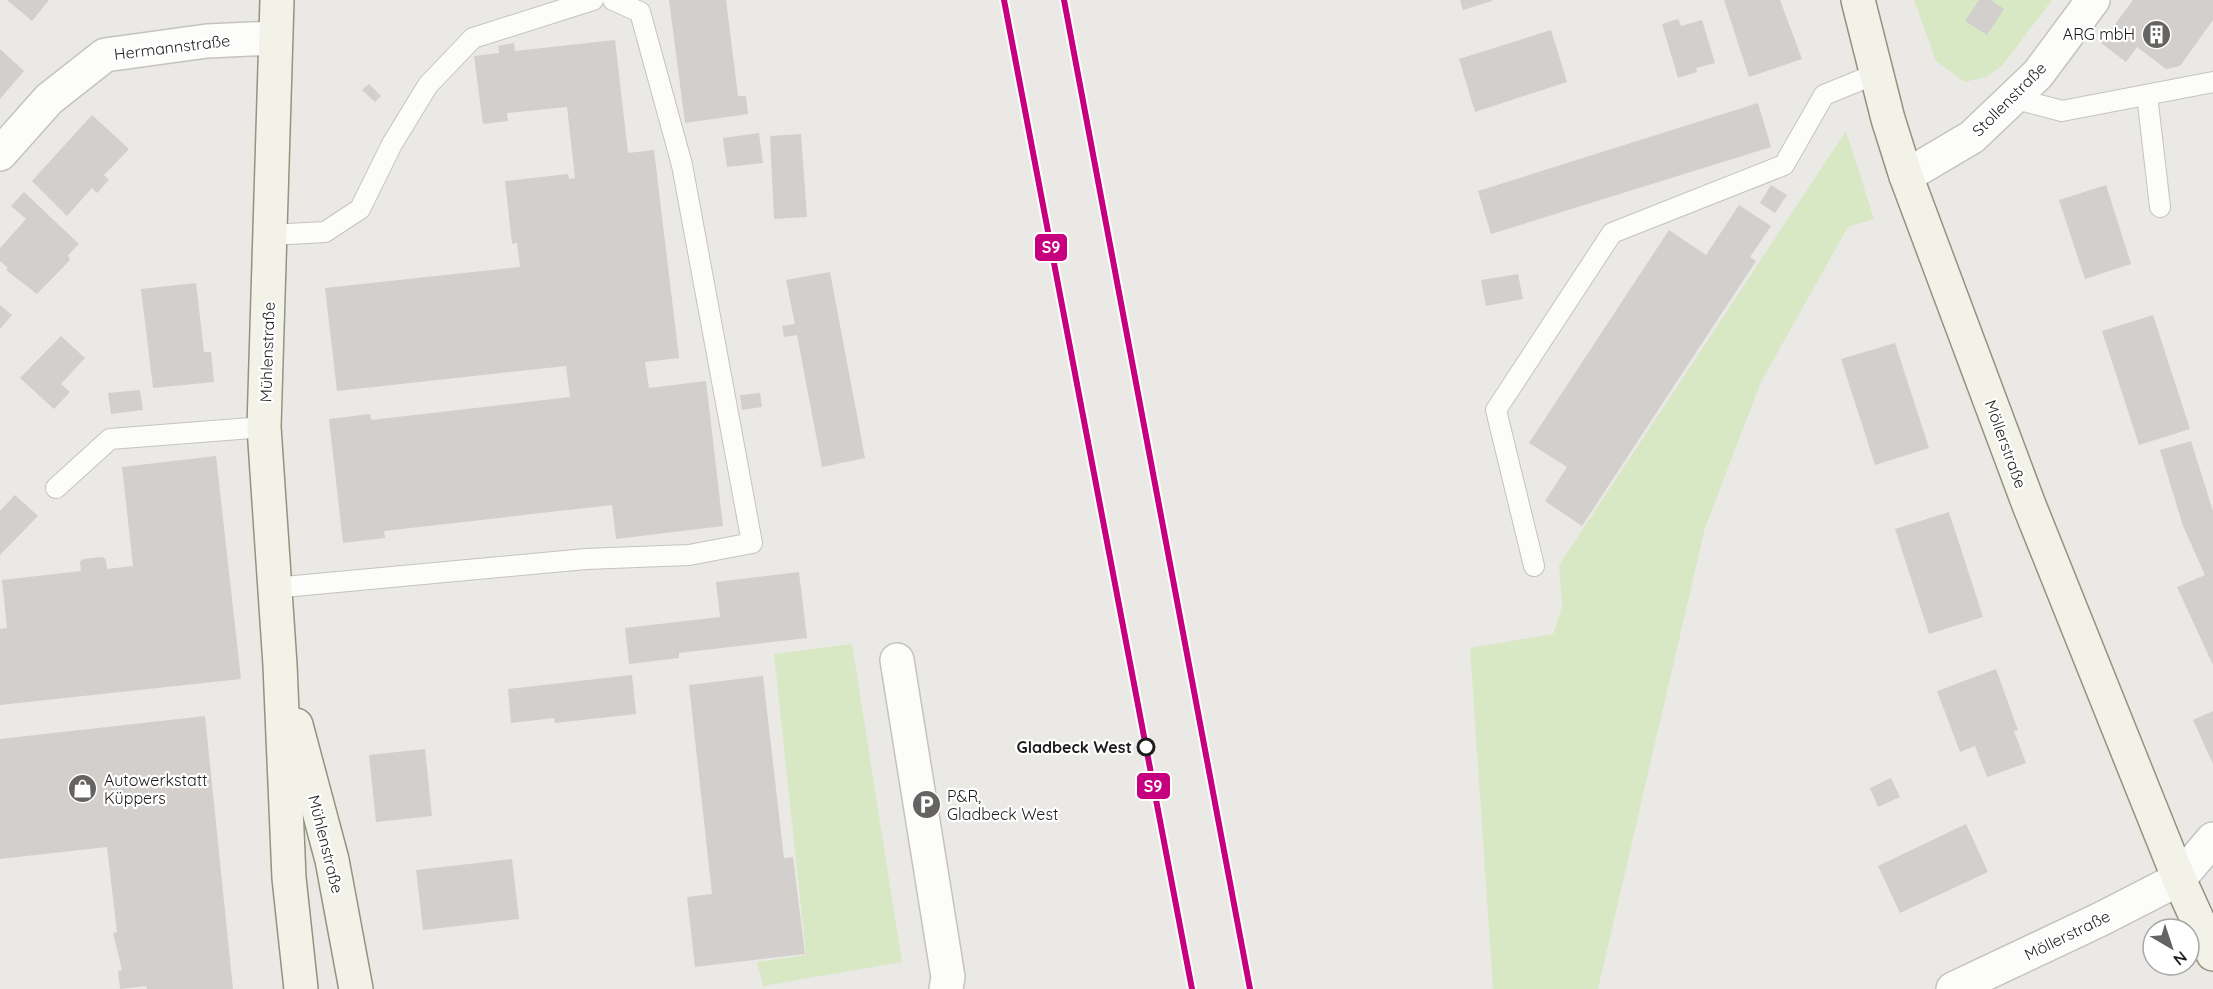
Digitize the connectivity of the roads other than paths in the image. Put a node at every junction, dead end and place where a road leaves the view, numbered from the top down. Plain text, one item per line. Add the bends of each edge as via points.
1 (277, 0) edge
2 (593, 0) edge
3 (613, 0) edge
4 (1858, 0) edge
5 (2092, 0) edge
6 (274, 38) junction
7 (1878, 73) junction
8 (2213, 82) edge
9 (2147, 95) junction
10 (2012, 99) junction
11 (0, 154) edge
12 (1906, 176) junction
13 (2160, 207) dead end
14 (270, 236) junction
15 (264, 427) junction
16 (56, 489) dead end
17 (1534, 566) dead end
18 (273, 588) junction
19 (897, 660) dead end
20 (280, 665) junction
21 (2213, 839) edge
22 (2179, 879) junction
23 (2213, 954) edge
24 (301, 989) edge
25 (356, 989) edge
26 (945, 989) edge
27 (1953, 989) edge

1 - 6 main road
2 - 14 lane via 473,38 428,85 360,208 325,232
3 - 18 lane via 640,12 682,165 752,543 689,555 586,559
4 - 7 main road, Möllerstraße
5 - 10 street, Stollenstraße via 2038,74
6 - 11 street, Hermannstraße via 207,41 105,55 49,99
6 - 14 main road, Mühlenstraße
7 - 12 main road, Möllerstraße
7 - 17 lane via 1824,95 1784,165 1612,233 1496,410
8 - 9 lane
9 - 10 lane via 2062,111
9 - 13 lane
10 - 12 street, Stollenstraße via 1972,137
12 - 22 main road, Möllerstraße via 2029,505
14 - 15 main road, Mühlenstraße
15 - 16 lane via 110,439
15 - 18 main road, Mühlenstraße
18 - 20 main road, Mühlenstraße
19 - 26 street via 948,977
20 - 24 main road, Mühlenstraße via 289,878
20 - 25 main road, Mühlenstraße via 332,860
21 - 22 street, Möllerstraße
22 - 23 main road, Möllerstraße
22 - 27 street, Möllerstraße

